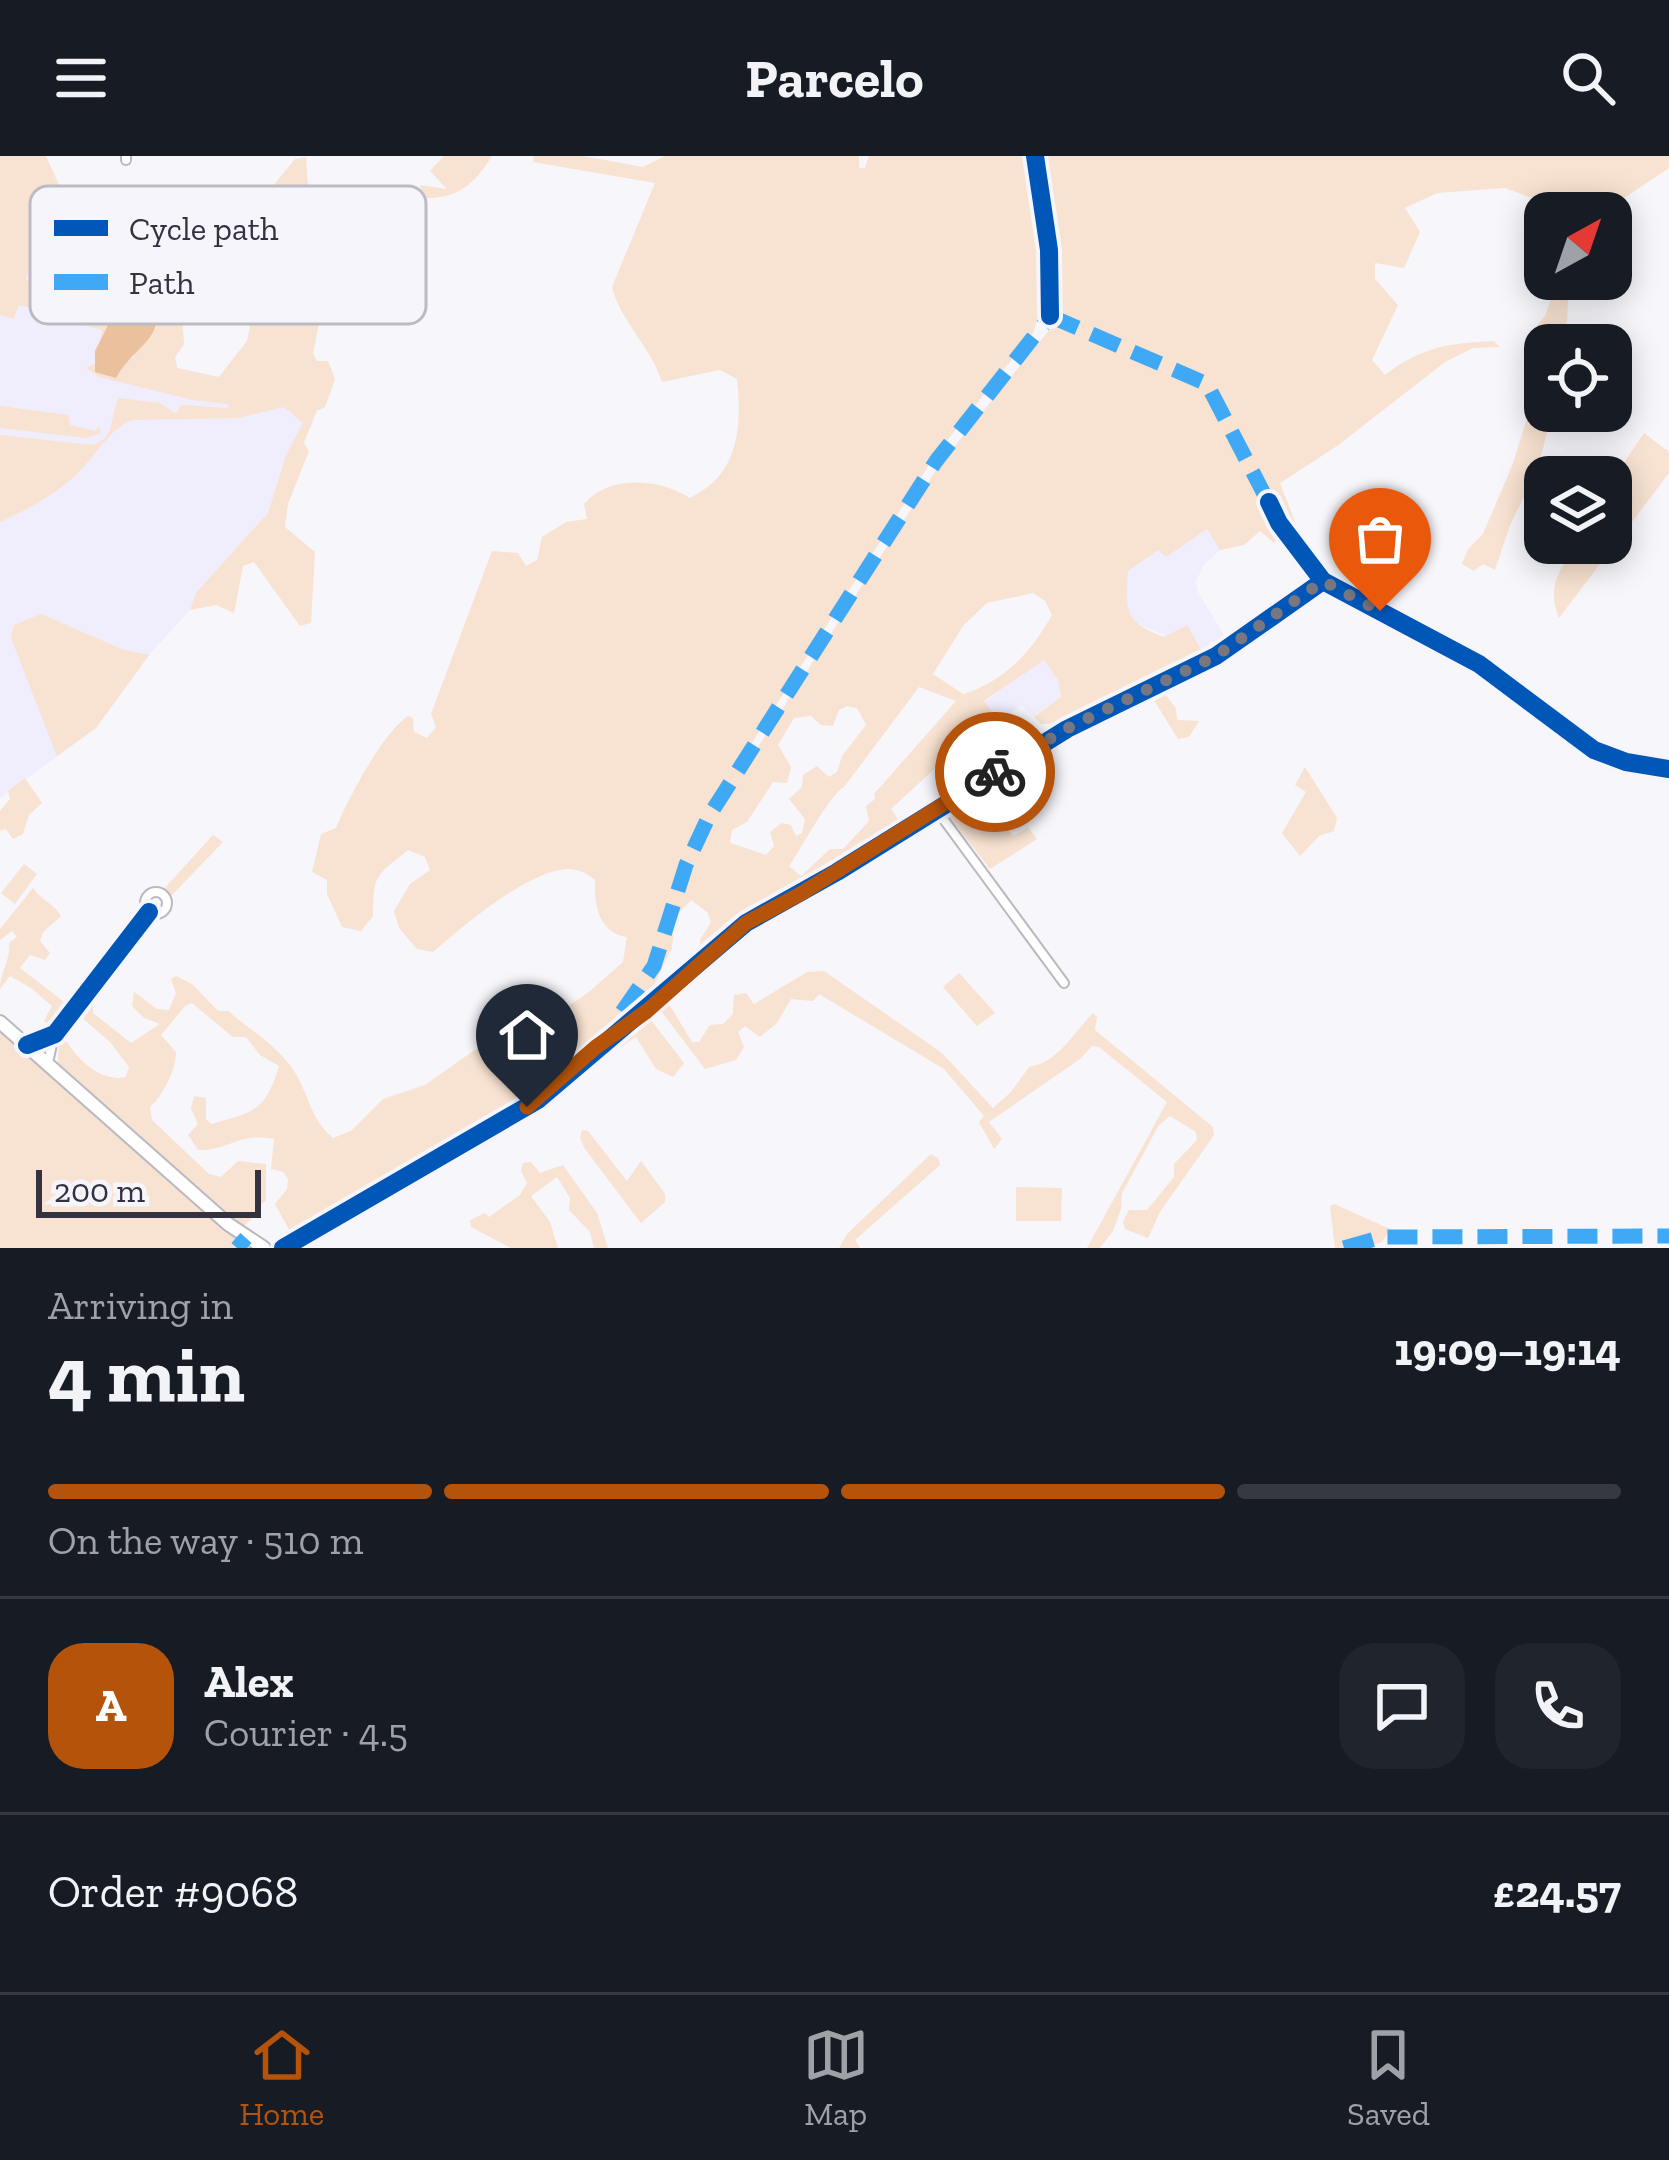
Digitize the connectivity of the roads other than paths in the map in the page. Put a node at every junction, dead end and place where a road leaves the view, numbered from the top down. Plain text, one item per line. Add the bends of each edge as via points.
1 (1669, 769) edge
2 (936, 808) junction
3 (149, 912) dead end
4 (1064, 983) dead end
5 (0, 1022) edge
6 (55, 1034) junction
7 (27, 1045) junction
8 (48, 1063) junction
9 (295, 1245) edge
10 (263, 1248) edge
11 (283, 1248) edge

1 - 2 street via 1594,750 1479,664 1323,581 1216,656 1066,729
2 - 4 street
2 - 9 street via 746,923 538,1100
3 - 6 street
5 - 7 main road
6 - 7 street
6 - 8 street
7 - 8 main road
8 - 10 main road
9 - 11 street

